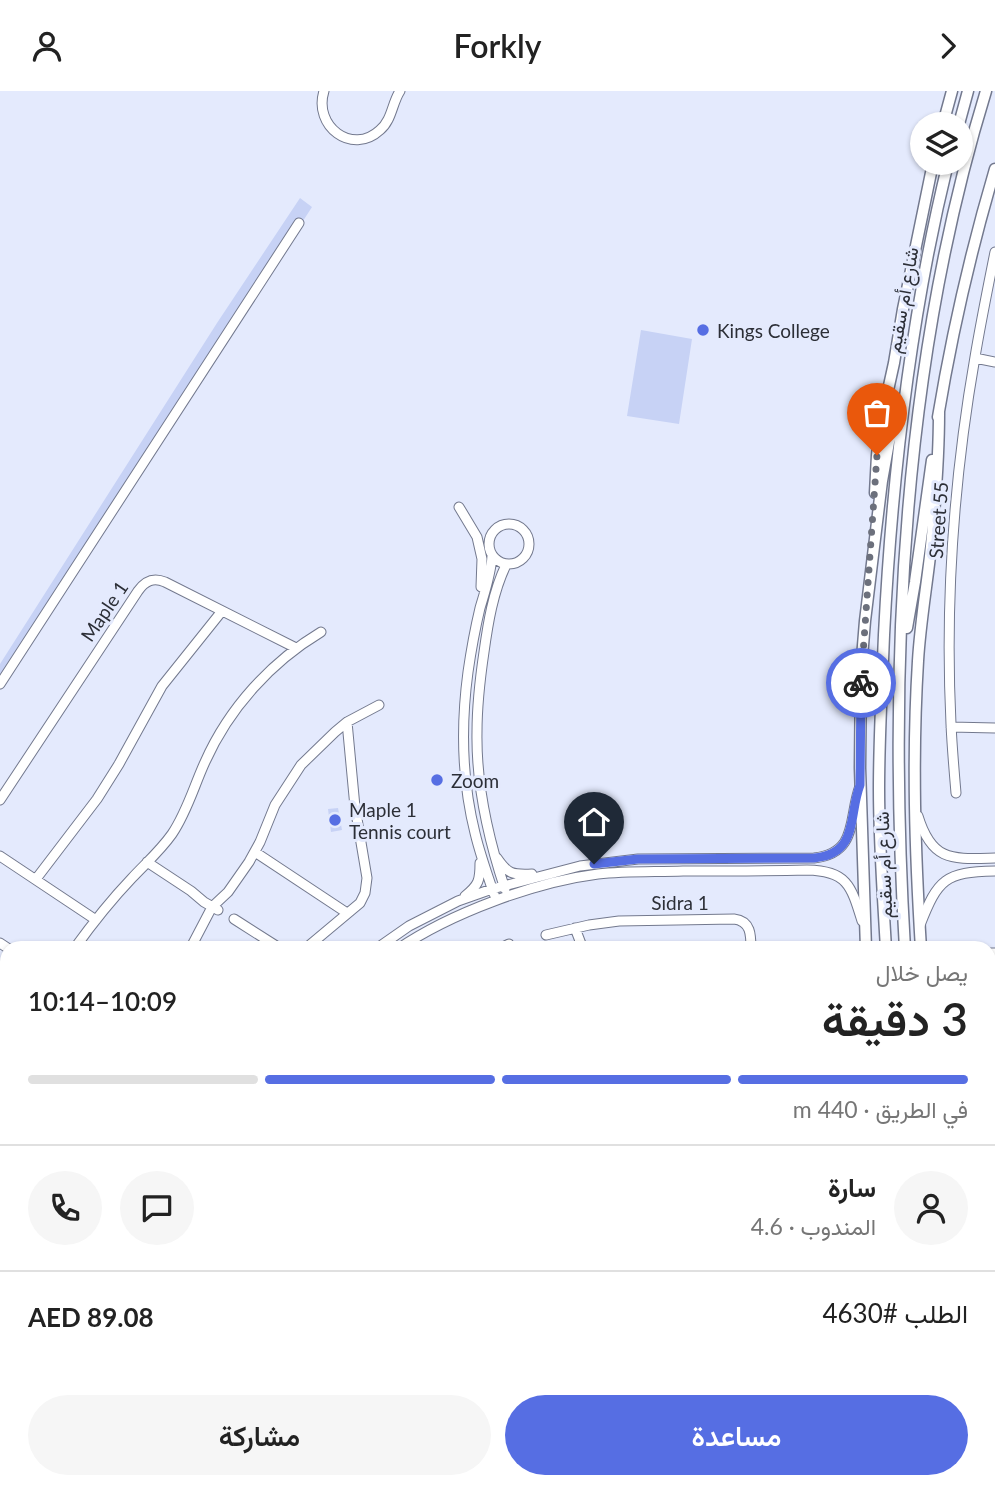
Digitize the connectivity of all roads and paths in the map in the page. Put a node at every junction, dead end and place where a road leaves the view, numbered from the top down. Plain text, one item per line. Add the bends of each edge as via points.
1 (324, 91) edge
2 (400, 91) edge
3 (950, 91) edge
4 (968, 91) edge
5 (986, 91) edge
6 (946, 112) edge
7 (962, 112) edge
8 (995, 169) edge
9 (930, 175) edge
10 (945, 175) edge
11 (299, 223) dead end
12 (995, 252) edge
13 (975, 358) junction
14 (995, 362) edge
15 (904, 393) junction
16 (939, 412) junction
17 (459, 507) dead end
18 (492, 556) junction
19 (506, 565) junction
20 (222, 611) junction
21 (480, 611) junction
22 (865, 621) junction
23 (321, 632) dead end
24 (296, 648) junction
25 (901, 654) junction
26 (0, 684) edge
27 (379, 705) dead end
28 (347, 722) junction
29 (951, 727) junction
30 (995, 728) edge
31 (860, 785) junction
32 (956, 793) dead end
33 (0, 800) edge
34 (914, 804) junction
35 (254, 852) junction
36 (493, 852) junction
37 (481, 855) junction
38 (0, 856) edge
39 (995, 858) edge
40 (148, 862) junction
41 (995, 871) edge
42 (882, 872) junction
43 (551, 873) junction
44 (36, 880) junction
45 (504, 886) junction
46 (494, 895) junction
47 (507, 897) junction
48 (458, 901) junction
49 (216, 906) junction
50 (347, 913) junction
51 (234, 919) dead end
52 (96, 920) junction
53 (575, 927) junction
54 (919, 927) junction
55 (866, 933) junction
56 (546, 935) dead end
57 (80, 941) edge
58 (194, 941) edge
59 (268, 941) edge
60 (314, 941) edge
61 (387, 941) edge
62 (410, 941) edge
63 (580, 941) edge
64 (751, 941) edge
65 (866, 941) edge
66 (879, 941) edge
67 (886, 941) edge
68 (905, 941) edge
69 (920, 941) edge

1 - 2 street via 321,106 327,123 339,135 356,139 382,129
3 - 6 main road
4 - 7 main road
5 - 25 main road, شارع أم سقيم via 954,211 925,367 909,508
8 - 16 main road, شارع أم سقيم via 965,281
9 - 22 main road, شارع أم سقيم via 878,438
10 - 15 main road, شارع أم سقيم
11 - 26 street
12 - 13 street, Street 55
13 - 14 street
13 - 29 street, Street 55 via 954,537
15 - 22 main road via 884,468
15 - 42 main road, شارع أم سقيم via 890,528 882,677
16 - 25 main road, شارع أم سقيم
16 - 34 main road via 936,490 918,663
17 - 21 street via 480,548
18 - 19 street
18 - 19 street via 488,543 492,532 505,524 519,527 528,537 527,555
18 - 21 street
19 - 36 street via 486,637 478,707 479,780
20 - 24 street, Maple 1
20 - 33 street, Maple 1 via 160,580 145,582
20 - 44 street via 162,686 101,792
21 - 37 street via 468,672 464,752
22 - 31 main road
23 - 24 street
24 - 40 street via 233,713 206,760 184,815
25 - 68 main road, شارع أم سقيم via 898,778
27 - 28 street
28 - 35 street via 291,778
28 - 50 street via 368,878 363,898
29 - 30 street
29 - 32 street, Street 55
31 - 43 street via 846,841 821,857 638,859
31 - 55 main road
34 - 39 street via 933,847 953,857
34 - 54 main road
35 - 49 street
35 - 50 street
36 - 43 street via 505,870 514,874
36 - 45 street
37 - 46 street
37 - 48 street via 480,879
38 - 44 street
40 - 49 street
40 - 52 street
41 - 54 street via 950,879 930,900
42 - 66 main road
42 - 67 main road, شارع أم سقيم
43 - 45 street
44 - 52 street
45 - 46 street
45 - 47 street
46 - 47 street
46 - 48 street
46 - 62 street
47 - 55 street via 598,874 823,871 840,877 851,889
48 - 61 street
49 - 58 street
50 - 60 street
51 - 59 street
52 - 57 street
53 - 56 street, Sidra 1
53 - 63 street
53 - 64 street, Sidra 1 via 626,920 739,920 750,930
54 - 69 main road
55 - 65 main road

